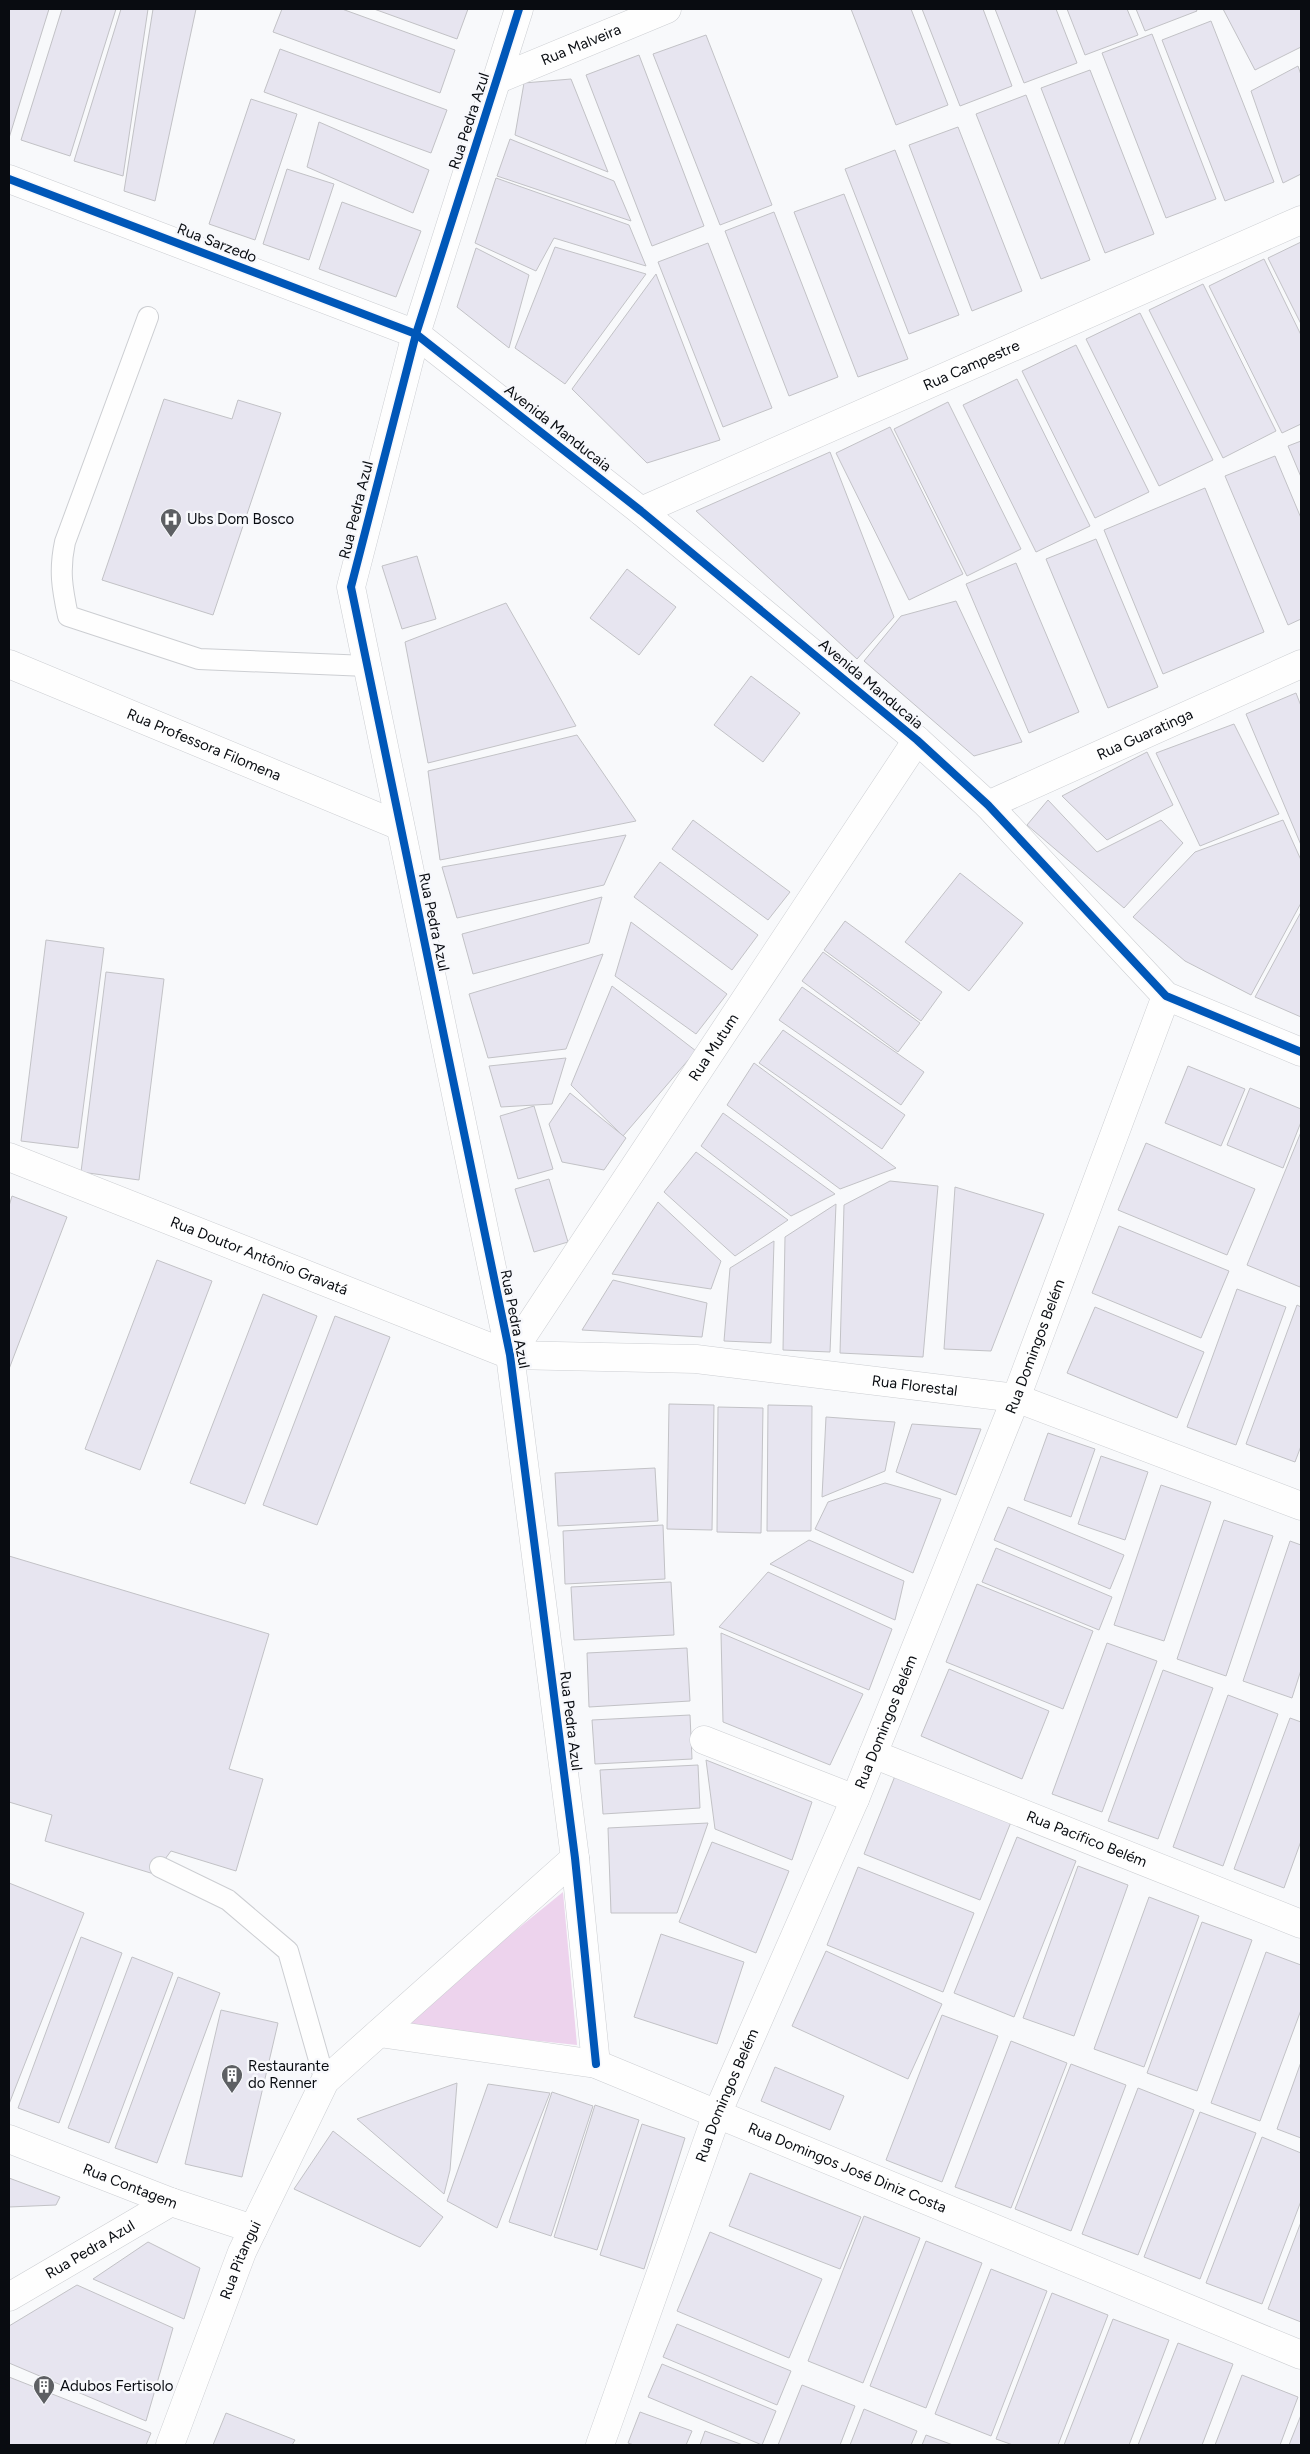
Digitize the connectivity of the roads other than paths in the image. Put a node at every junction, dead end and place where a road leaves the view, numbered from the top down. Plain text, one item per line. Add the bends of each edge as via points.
1 (519, 9) edge
2 (667, 9) edge
3 (496, 80) junction
4 (9, 179) edge
5 (1301, 220) edge
6 (148, 317) dead end
7 (416, 334) junction
8 (641, 511) junction
9 (9, 664) edge
10 (1301, 664) edge
11 (367, 666) junction
12 (917, 740) junction
13 (988, 805) junction
14 (400, 826) junction
15 (1166, 996) junction
16 (1301, 1052) edge
17 (9, 1157) edge
18 (510, 1355) junction
19 (1016, 1398) junction
20 (1301, 1506) edge
21 (704, 1740) dead end
22 (873, 1754) junction
23 (855, 1799) junction
24 (575, 1858) junction
25 (160, 1866) dead end
26 (1301, 1924) edge
27 (379, 2033) junction
28 (596, 2064) junction
29 (325, 2081) junction
30 (717, 2114) junction
31 (9, 2139) edge
32 (171, 2202) junction
33 (253, 2229) junction
34 (9, 2297) edge
35 (1301, 2355) edge
36 (170, 2445) edge
37 (600, 2445) edge

1 - 3 street, Rua Pedra Azul
2 - 3 street, Rua Malveira
3 - 7 street, Rua Pedra Azul
4 - 7 street, Rua Sarzedo
5 - 8 street, Rua Campestre
6 - 11 lane via 65,542 60,563 68,616 199,659
7 - 8 street, Avenida Manducaia
7 - 11 street, Rua Pedra Azul via 351,587
8 - 12 street, Avenida Manducaia
9 - 14 street, Rua Professora Filomena
10 - 13 street, Rua Guaratinga
11 - 14 street, Rua Pedra Azul
12 - 13 street, Avenida Manducaia
12 - 18 street, Rua Mutum
13 - 15 street, Avenida Manducaia
14 - 18 street, Rua Pedra Azul
15 - 16 street, Avenida Manducaia
15 - 19 street, Rua Domingos Belém
17 - 18 street, Rua Doutor Antônio Gravatá
18 - 19 street, Rua Florestal via 696,1359
18 - 24 street, Rua Pedra Azul
19 - 20 street, Rua Florestal
19 - 22 street, Rua Domingos Belém
21 - 23 street
22 - 23 street, Rua Domingos Belém
22 - 26 street, Rua Pacífico Belém
23 - 30 street, Rua Domingos Belém
24 - 27 street
24 - 28 street, Rua Pedra Azul
25 - 29 lane via 228,1900 288,1951
27 - 28 street, Rua Domingos José Diniz Costa
27 - 29 street
28 - 30 street, Rua Domingos José Diniz Costa
29 - 33 street, Rua Pitangui
30 - 35 street, Rua Domingos José Diniz Costa
30 - 37 street, Rua Domingos Belém
31 - 32 street, Rua Contagem
32 - 33 street, Rua Contagem
32 - 34 street, Rua Pedra Azul
33 - 36 street, Rua Pitangui

